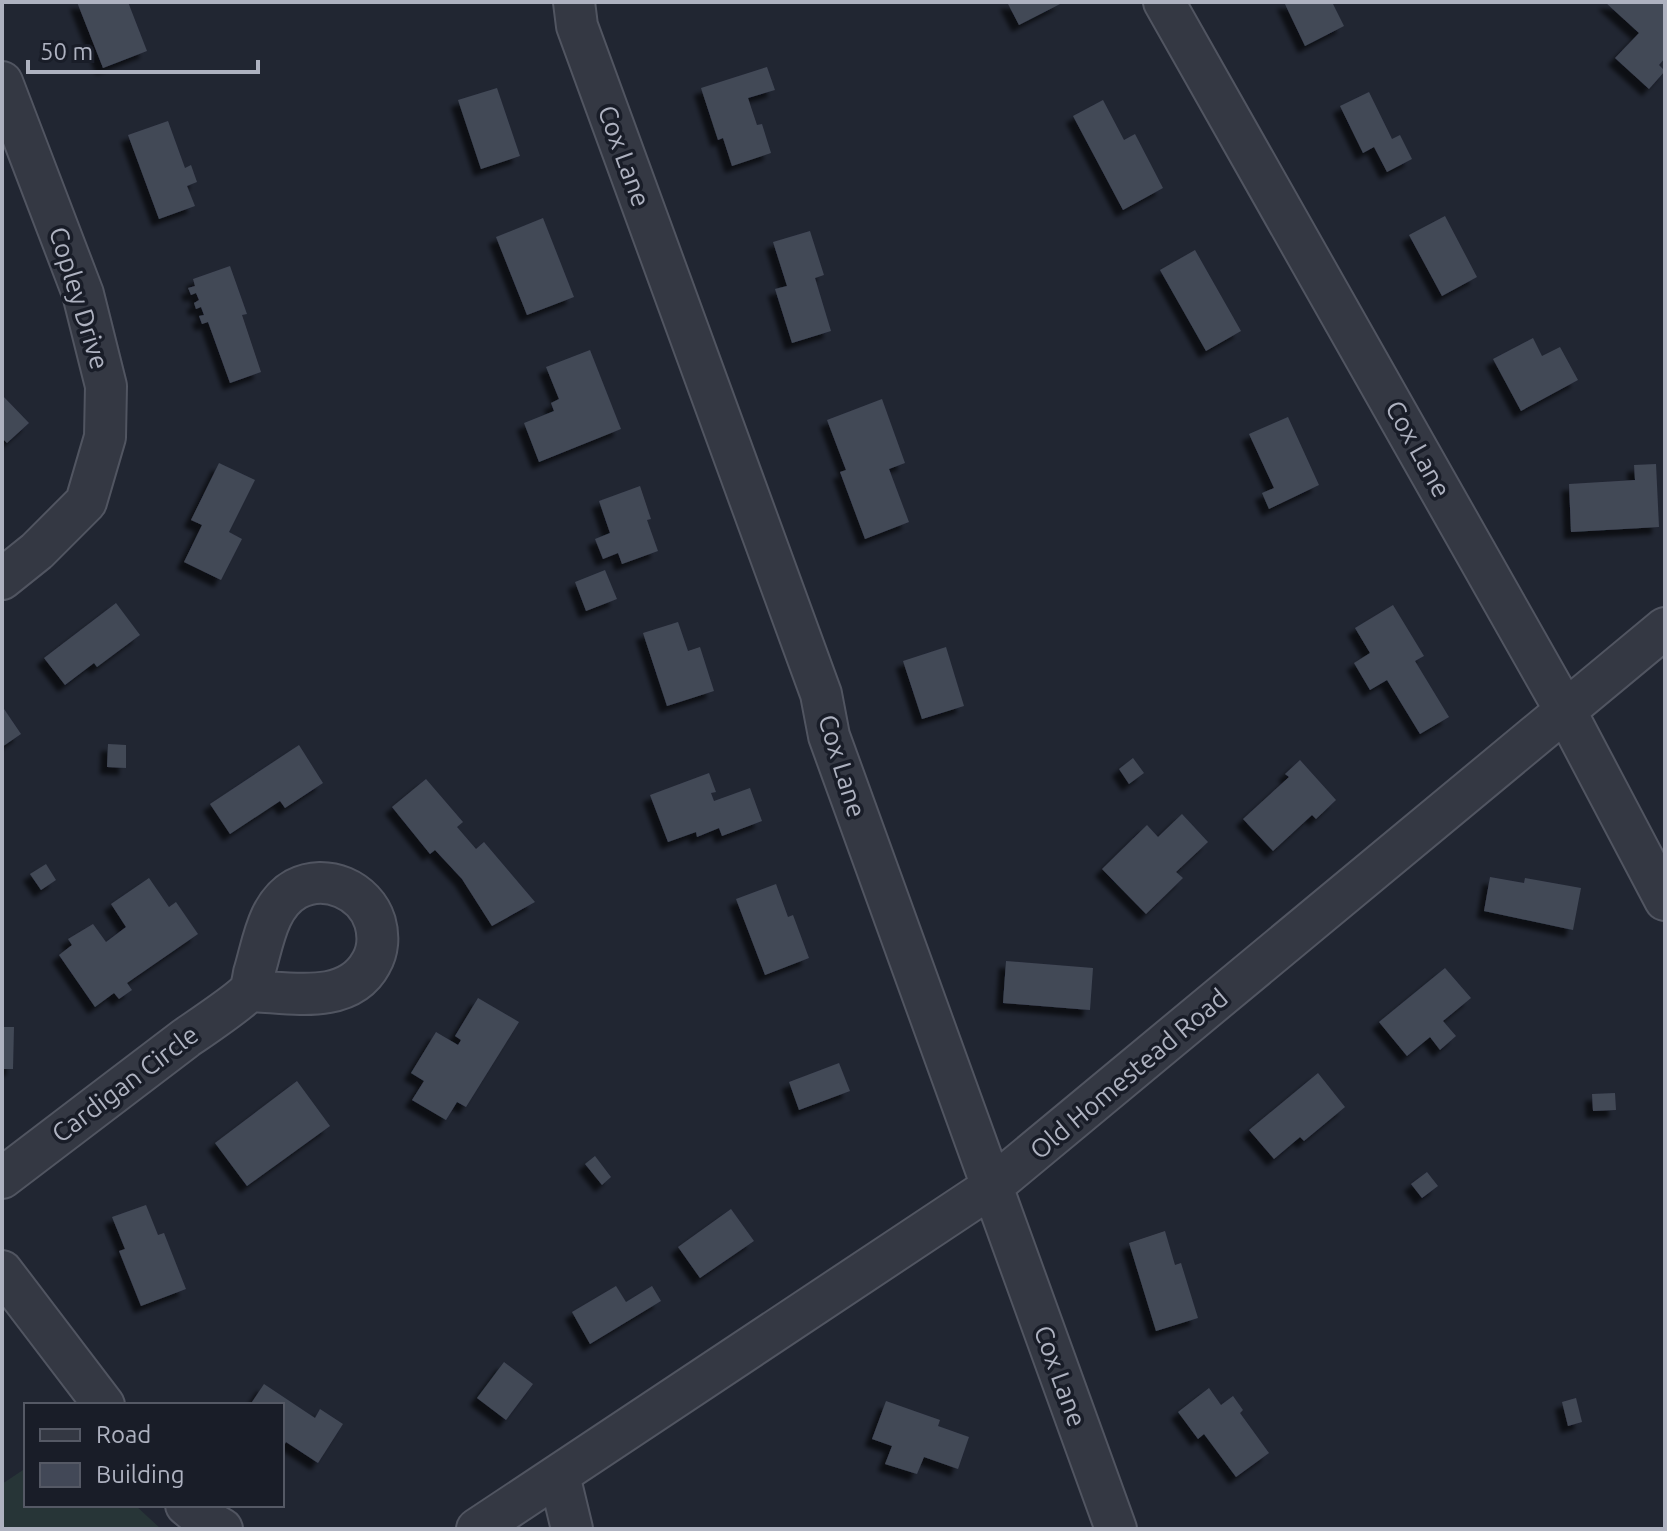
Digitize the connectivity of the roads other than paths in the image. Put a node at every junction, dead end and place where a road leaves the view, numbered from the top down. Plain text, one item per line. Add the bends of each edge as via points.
1 (574, 2) edge
2 (1164, 2) edge
3 (2, 82) edge
4 (2, 579) edge
5 (1665, 628) edge
6 (1566, 712) junction
7 (1665, 900) edge
8 (249, 991) dead end
9 (2, 1178) edge
10 (990, 1188) junction
11 (2, 1271) edge
12 (102, 1403) edge
13 (559, 1475) junction
14 (189, 1507) edge
15 (222, 1529) edge
16 (477, 1529) edge
17 (572, 1529) edge
18 (1116, 1529) edge

1 - 10 street, Cox Lane via 577,26 821,694 829,736
2 - 6 street, Cox Lane
3 - 4 street, Copley Drive via 83,294 106,386 105,437 86,502
5 - 6 street, Old Homestead Road
6 - 7 street, Cox Lane
6 - 10 street, Old Homestead Road
8 - 9 street, Cardigan Circle
10 - 13 street, Old Homestead Road
10 - 18 street, Cox Lane
11 - 12 street
13 - 16 street
13 - 17 street
14 - 15 street

